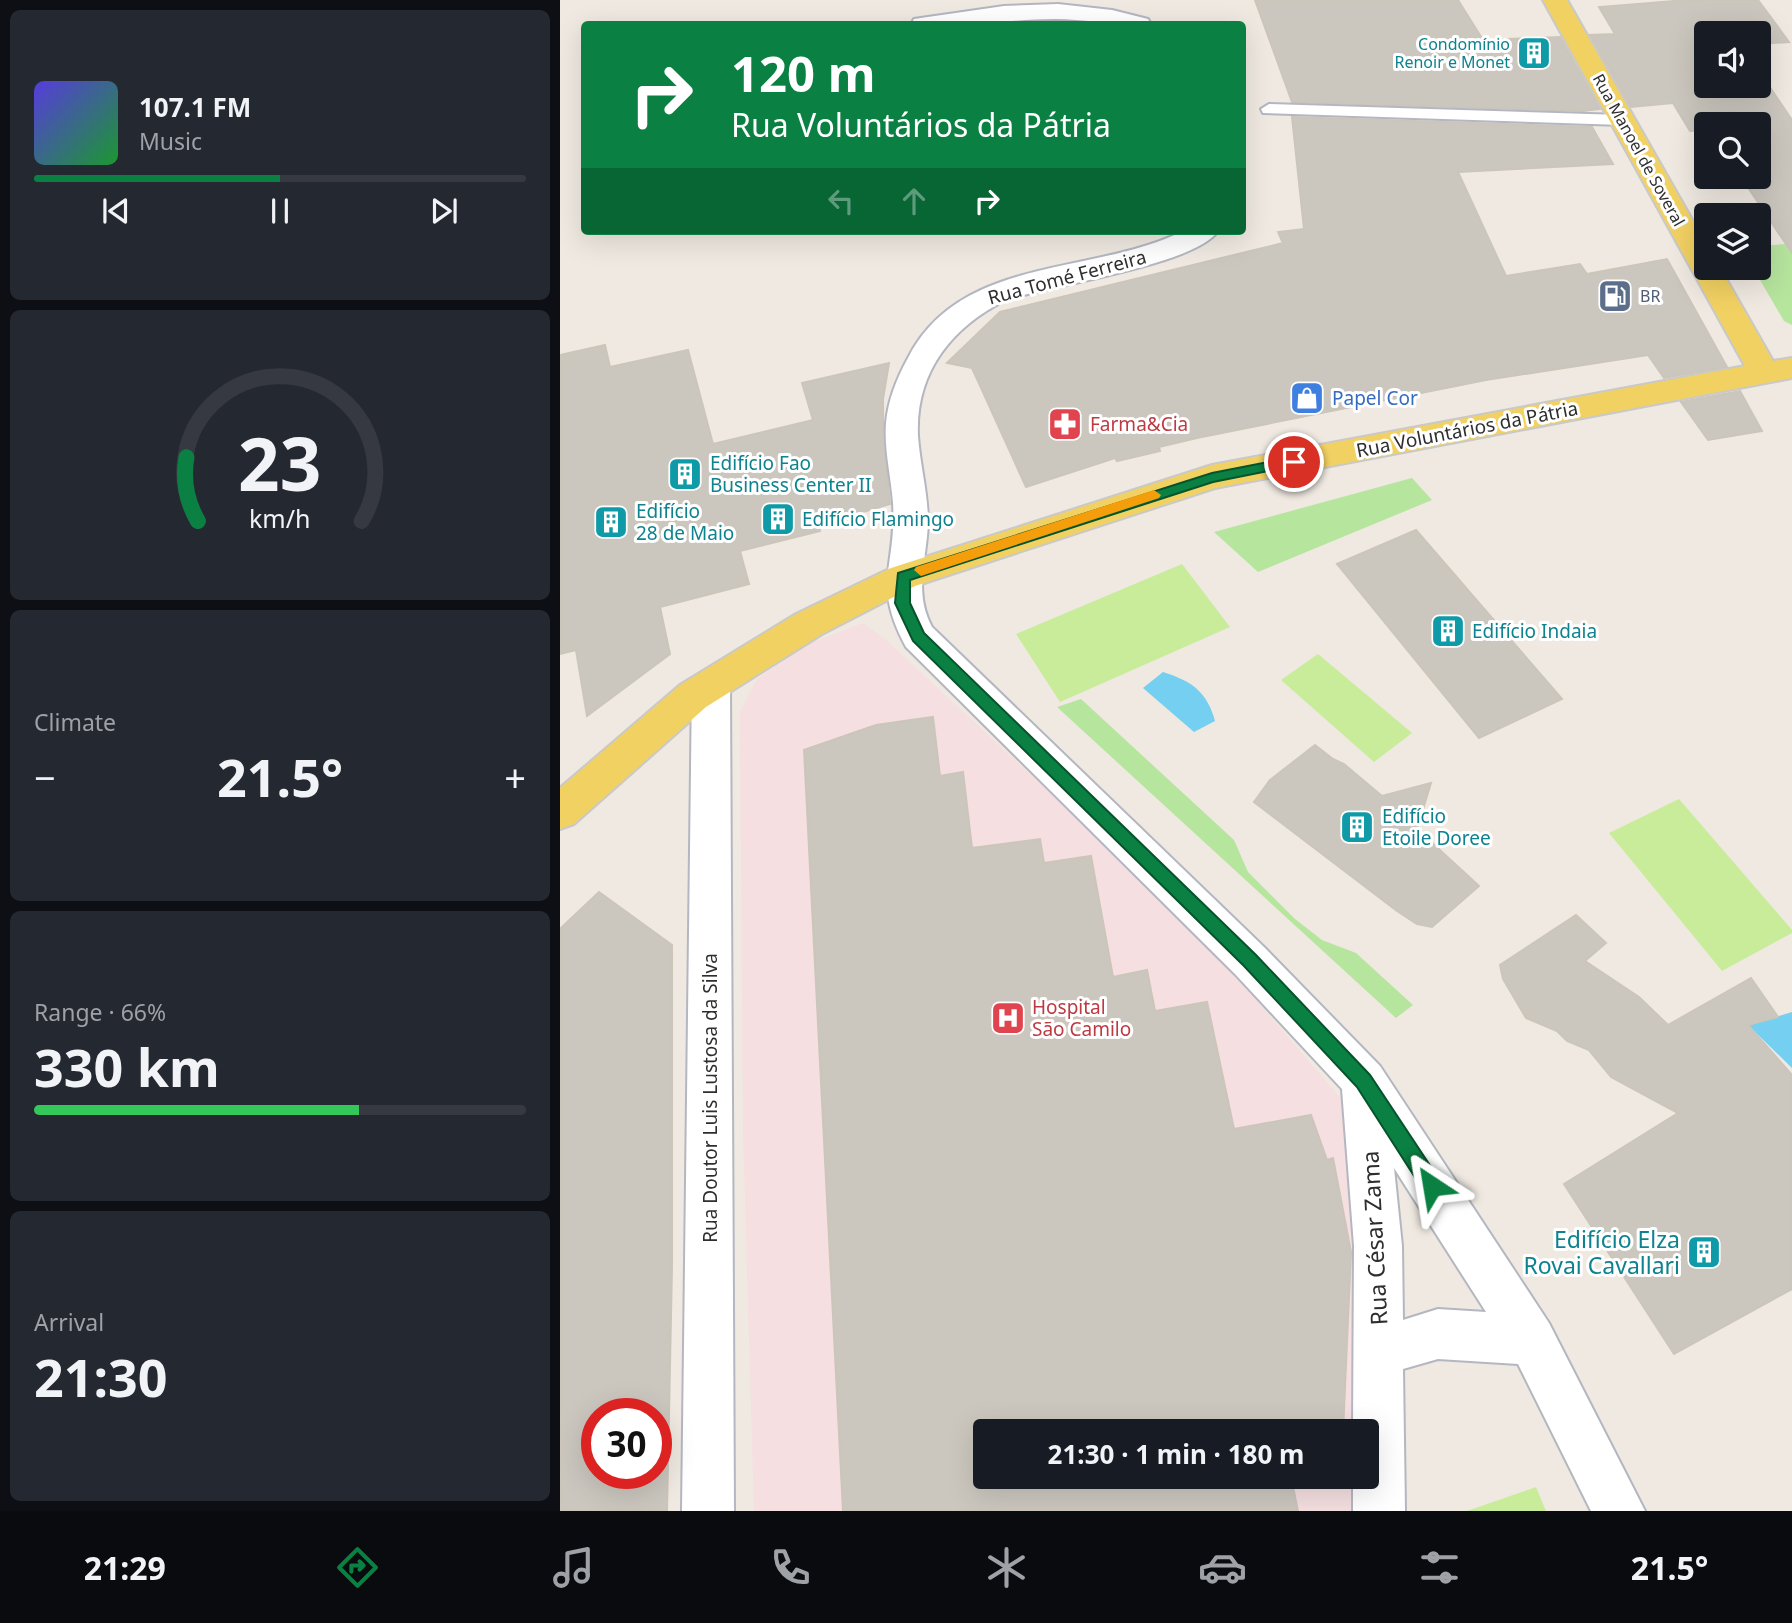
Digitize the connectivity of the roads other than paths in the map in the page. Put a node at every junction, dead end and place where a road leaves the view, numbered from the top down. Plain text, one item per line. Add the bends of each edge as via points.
1 (1555, 0) edge
2 (950, 21) edge
3 (1127, 21) edge
4 (1269, 109) dead end
5 (1622, 120) junction
6 (1198, 235) edge
7 (1778, 371) edge
8 (903, 577) junction
9 (711, 685) junction
10 (560, 812) edge
11 (1364, 1081) junction
12 (1532, 1340) junction
13 (1380, 1352) junction
14 (709, 1511) edge
15 (1379, 1511) edge
16 (1619, 1511) edge

1 - 5 main road, Rua Manoel de Soveral
2 - 3 street via 1039,11 1090,12
4 - 5 lane
5 - 7 main road, Rua Manoel de Soveral
6 - 8 street, Rua Tomé Ferreira via 1152,254 992,293 937,332 910,386 902,427 911,515
7 - 8 main road, Rua Voluntários da Pátria via 1212,477
8 - 9 main road, Rua Voluntários da Pátria via 809,624
8 - 11 street, Rua Tomé Ferreira via 902,603 919,637 1250,961
9 - 10 main road, Rua Voluntários da Pátria
9 - 14 street, Rua Doutor Luis Lustosa da Silva
11 - 12 street, Rua Tomé Ferreira
11 - 13 street, Rua César Zama via 1378,1246
12 - 13 street, Rua César Zama via 1438,1334
12 - 16 street, Rua Tomé Ferreira
13 - 15 street, Rua César Zama

